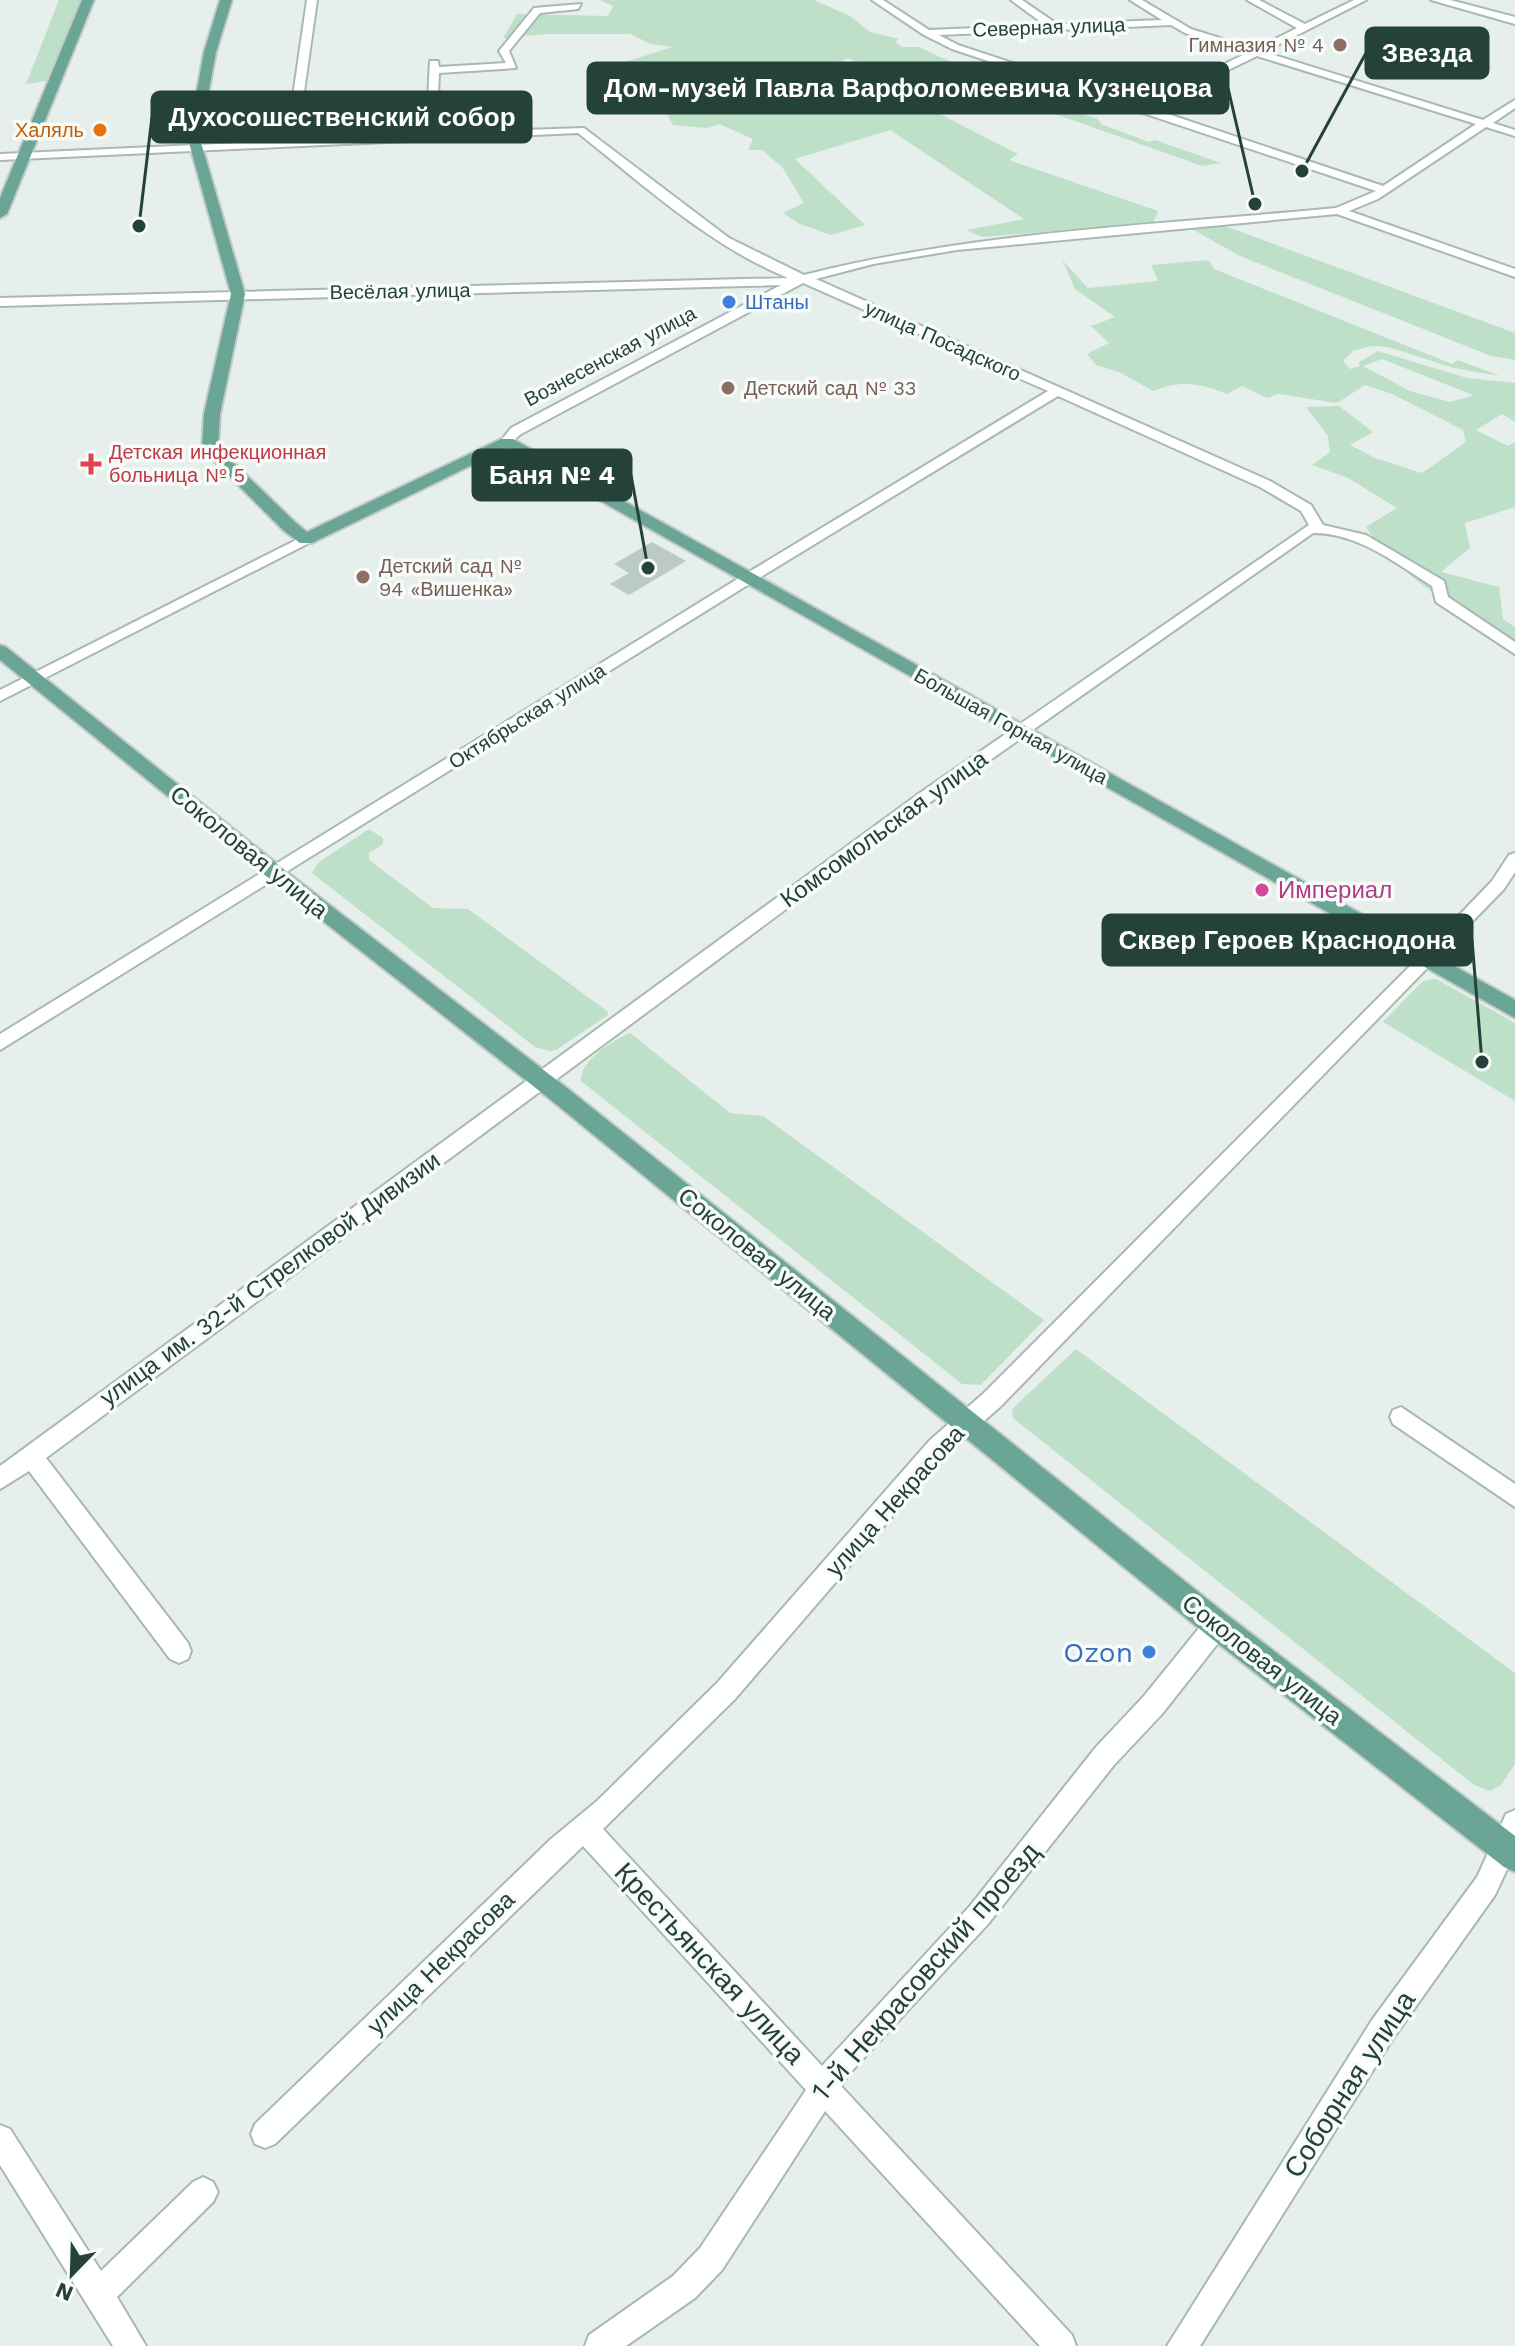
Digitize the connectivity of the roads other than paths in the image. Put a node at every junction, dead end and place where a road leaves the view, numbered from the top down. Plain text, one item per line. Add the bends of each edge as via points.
1 (88, 0) edge
2 (226, 0) edge
3 (312, 0) edge
4 (877, 0) edge
5 (1016, 0) edge
6 (1135, 0) edge
7 (1252, 0) edge
8 (1361, 0) edge
9 (1437, 0) edge
10 (578, 6) dead end
11 (1515, 21) edge
12 (1171, 22) junction
13 (1053, 26) junction
14 (1305, 28) junction
15 (927, 33) junction
16 (1256, 53) junction
17 (442, 100) junction
18 (297, 103) junction
19 (1515, 103) edge
20 (1141, 109) junction
21 (1483, 123) junction
22 (1515, 133) edge
23 (463, 136) junction
24 (289, 144) junction
25 (194, 148) junction
26 (22, 156) junction
27 (0, 157) edge
28 (1385, 190) junction
29 (1338, 211) junction
30 (0, 214) edge
31 (1515, 273) edge
32 (799, 280) junction
33 (238, 294) junction
34 (0, 302) edge
35 (1056, 392) junction
36 (507, 442) junction
37 (1314, 529) junction
38 (306, 539) junction
39 (749, 578) junction
40 (1515, 649) edge
41 (0, 651) edge
42 (35, 679) junction
43 (0, 696) edge
44 (1018, 731) junction
45 (1515, 859) edge
46 (274, 872) junction
47 (1427, 960) junction
48 (1515, 1010) edge
49 (0, 1043) edge
50 (541, 1080) junction
51 (1401, 1417) dead end
52 (966, 1423) junction
53 (31, 1456) junction
54 (0, 1479) edge
55 (1515, 1497) edge
56 (1217, 1625) junction
57 (179, 1651) dead end
58 (585, 1829) junction
59 (1511, 1842) edge
60 (822, 2086) junction
61 (265, 2134) dead end
62 (0, 2139) edge
63 (203, 2192) dead end
64 (100, 2293) junction
65 (131, 2346) edge
66 (600, 2346) edge
67 (1061, 2346) edge
68 (1182, 2346) edge

1 - 26 main road
2 - 25 main road via 210,52
3 - 18 street
4 - 15 street
5 - 13 street
6 - 12 street
7 - 14 street
8 - 14 street
9 - 11 main road
10 - 17 street via 537,10 504,51 512,66 434,66 433,98
12 - 13 street, Северная улица
12 - 16 street
13 - 15 street, Северная улица
14 - 16 street
15 - 20 street
16 - 20 street
16 - 21 street
17 - 18 street via 392,96
17 - 23 street via 457,105
18 - 24 street via 300,120 291,130
19 - 21 street
20 - 28 street
21 - 22 street
21 - 28 street
23 - 24 street
23 - 32 street, улица Посадского via 580,130 748,256
24 - 25 street
25 - 26 street
25 - 33 main road
26 - 27 street
26 - 30 main road
28 - 29 street
29 - 31 street
29 - 32 street, Вознесенская улица via 957,247
32 - 33 street, Весёлая улица
32 - 35 street, улица Посадского via 824,286
32 - 36 street, Вознесенская улица via 516,431
33 - 34 street, Весёлая улица
33 - 38 main road via 212,414 210,449
35 - 37 street, улица Посадского via 1265,484 1306,508
35 - 39 street, Октябрьская улица
36 - 38 main road, Вознесенская улица
36 - 39 main road, Большая Горная улица
37 - 40 street via 1354,534 1439,584 1441,599
37 - 44 street, Комсомольская улица
38 - 42 street, Вознесенская улица
39 - 44 main road, Большая Горная улица
39 - 46 street, Октябрьская улица
41 - 42 main road, Соколовая улица
42 - 43 street, Вознесенская улица
42 - 46 main road, Соколовая улица
44 - 47 main road, Большая Горная улица
44 - 50 street, Комсомольская улица
45 - 47 street, улица Некрасова via 1498,885
46 - 49 street, Октябрьская улица
46 - 50 main road, Соколовая улица
47 - 48 main road, Большая Горная улица
47 - 52 street, улица Некрасова
50 - 52 main road, Соколовая улица
50 - 53 street, улица им. 32-й Стрелковой Дивизии
51 - 55 street
52 - 56 main road, Соколовая улица
52 - 58 street, улица Некрасова via 938,1447 726,1691
53 - 54 street, улица им. 32-й Стрелковой Дивизии
53 - 57 street
56 - 59 main road, Соколовая улица
56 - 60 street, 1-й Некрасовский проезд via 979,1915
58 - 60 street, Крестьянская улица
58 - 61 street, улица Некрасова
59 - 68 street, Соборная улица via 1486,1886 1382,2030
60 - 66 street, 1-й Некрасовский проезд via 711,2259 684,2287
60 - 67 street, Крестьянская улица
62 - 64 street
63 - 64 street
64 - 65 street

